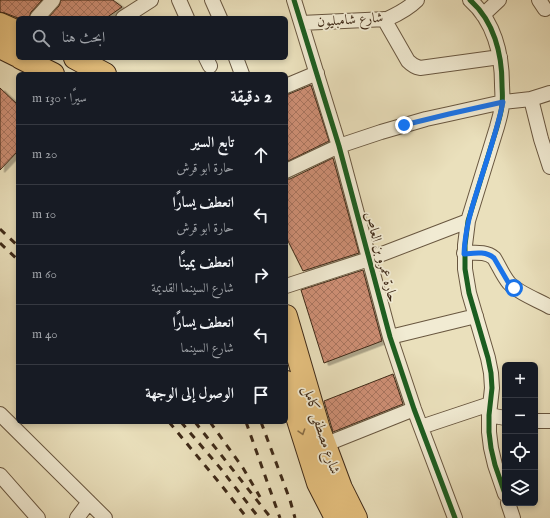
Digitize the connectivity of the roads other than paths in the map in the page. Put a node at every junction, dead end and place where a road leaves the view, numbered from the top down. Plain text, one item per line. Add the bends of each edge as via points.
1 (53, 0) edge
2 (151, 0) edge
3 (179, 0) edge
4 (212, 0) edge
5 (294, 0) edge
6 (417, 0) edge
7 (470, 0) edge
8 (499, 0) edge
9 (483, 15) junction
10 (39, 16) edge
11 (126, 16) edge
12 (186, 16) edge
13 (219, 16) edge
14 (384, 19) junction
15 (301, 23) junction
16 (0, 24) edge
17 (16, 31) edge
18 (0, 47) edge
19 (16, 55) edge
20 (500, 57) junction
21 (25, 60) edge
22 (79, 60) edge
23 (237, 60) edge
24 (49, 72) edge
25 (101, 72) edge
26 (241, 72) edge
27 (316, 73) junction
28 (288, 85) edge
29 (550, 93) edge
30 (531, 99) junction
31 (503, 102) junction
32 (339, 146) junction
33 (550, 167) edge
34 (288, 170) edge
35 (468, 221) junction
36 (464, 254) junction
37 (369, 259) junction
38 (288, 285) edge
39 (550, 307) edge
40 (476, 316) junction
41 (288, 323) edge
42 (390, 337) junction
43 (288, 388) edge
44 (414, 409) junction
45 (490, 409) junction
46 (0, 414) edge
47 (502, 416) edge
48 (538, 422) edge
49 (550, 422) edge
50 (421, 427) junction
51 (324, 444) junction
52 (0, 475) edge
53 (502, 485) edge
54 (5, 491) edge
55 (89, 502) junction
56 (509, 506) edge
57 (38, 518) edge
58 (77, 518) edge
59 (105, 518) edge
60 (336, 518) edge
61 (356, 518) edge
62 (455, 518) edge
63 (513, 518) edge

1 - 10 street
2 - 11 street
3 - 12 street
4 - 13 street
5 - 15 street, حارة عمرو بن العاص
6 - 14 street, شارع شامبليون via 399,14
7 - 9 street
8 - 9 street
9 - 20 street
14 - 15 street, شارع شامبليون
14 - 20 street via 408,61 416,67
15 - 27 street, حارة عمرو بن العاص
16 - 17 main road
18 - 19 main road
20 - 31 street
21 - 24 main road
22 - 25 main road
23 - 26 street
27 - 28 street
27 - 32 street, حارة عمرو بن العاص
29 - 30 street
30 - 31 street
30 - 33 street via 540,139
31 - 32 street via 426,119
31 - 35 street
32 - 34 street
32 - 37 street, حارة عمرو بن العاص
35 - 36 street
35 - 37 street
36 - 39 street via 484,253 491,256 514,288
36 - 40 street via 469,293
37 - 38 street
37 - 42 street, حارة عمرو بن العاص
40 - 42 street
40 - 45 street via 491,373
41 - 51 main road, شارع مصطفى كامل
42 - 44 street, حارة عمرو بن العاص
43 -> 60 main road, شارع مصطفى كامل via 318,482
44 - 50 street, حارة عمرو بن العاص
44 - 51 street
45 - 47 street
45 - 50 street
45 - 53 street via 491,448
46 - 55 street
48 - 49 street
50 - 62 street, حارة عمرو بن العاص
51 - 61 main road, شارع مصطفى كامل via 340,488
52 - 54 street
54 - 57 street
55 - 58 street
55 - 59 street
56 - 63 street

